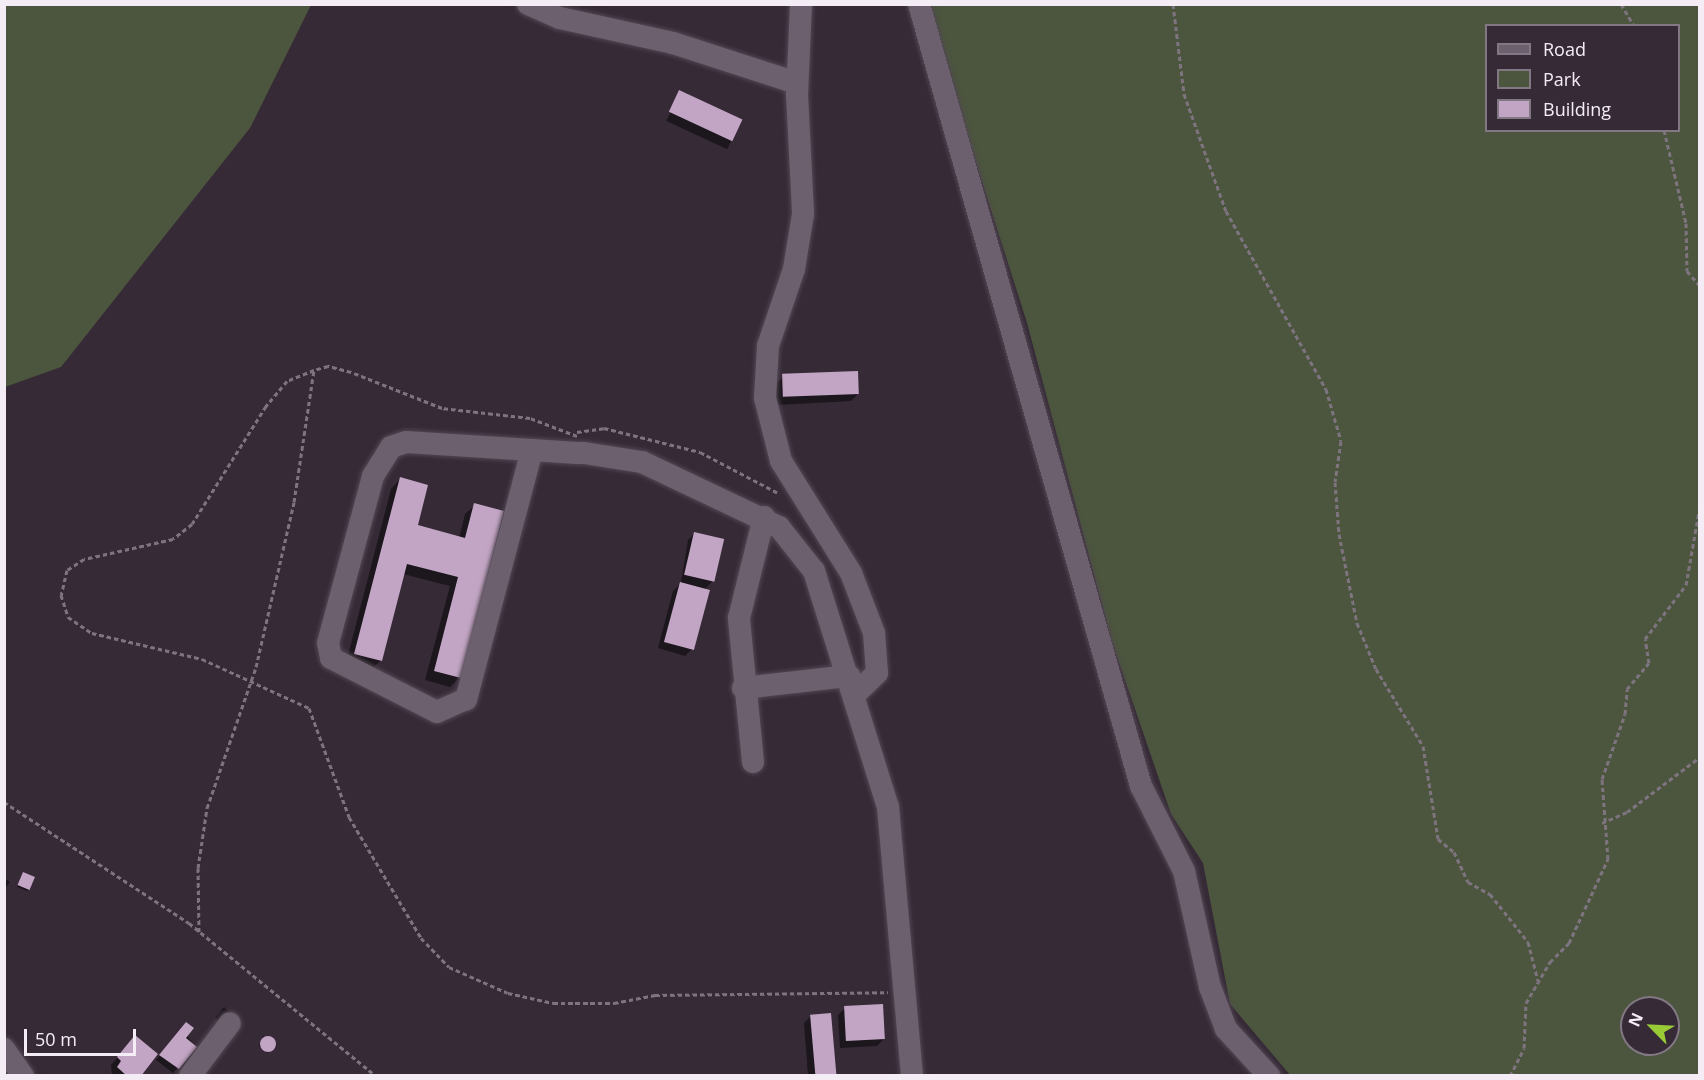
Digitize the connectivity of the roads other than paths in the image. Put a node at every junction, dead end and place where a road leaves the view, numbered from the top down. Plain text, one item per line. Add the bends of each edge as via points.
1 (528, 4) edge
2 (801, 4) edge
3 (919, 4) edge
4 (797, 83) junction
5 (532, 450) junction
6 (764, 518) junction
7 (852, 685) junction
8 (743, 688) junction
9 (753, 762) dead end
10 (230, 1023) dead end
11 (4, 1049) edge
12 (23, 1076) edge
13 (190, 1076) edge
14 (912, 1076) edge
15 (1269, 1076) edge

1 - 4 street via 560,18 673,43
2 - 4 street
3 - 15 street via 1141,786 1184,872 1210,987 1226,1029
4 - 7 street via 803,214 794,269 768,346 765,398 780,461 851,573 874,633 877,673 871,685
5 - 5 street via 474,685 466,699 437,712 340,668 329,651 373,476 392,447 406,442
5 - 6 street via 642,462
6 - 7 street via 800,548 814,571
6 - 8 street via 739,618
7 - 8 street
7 - 14 street via 888,807
8 - 9 street
10 - 13 street
11 - 12 street

